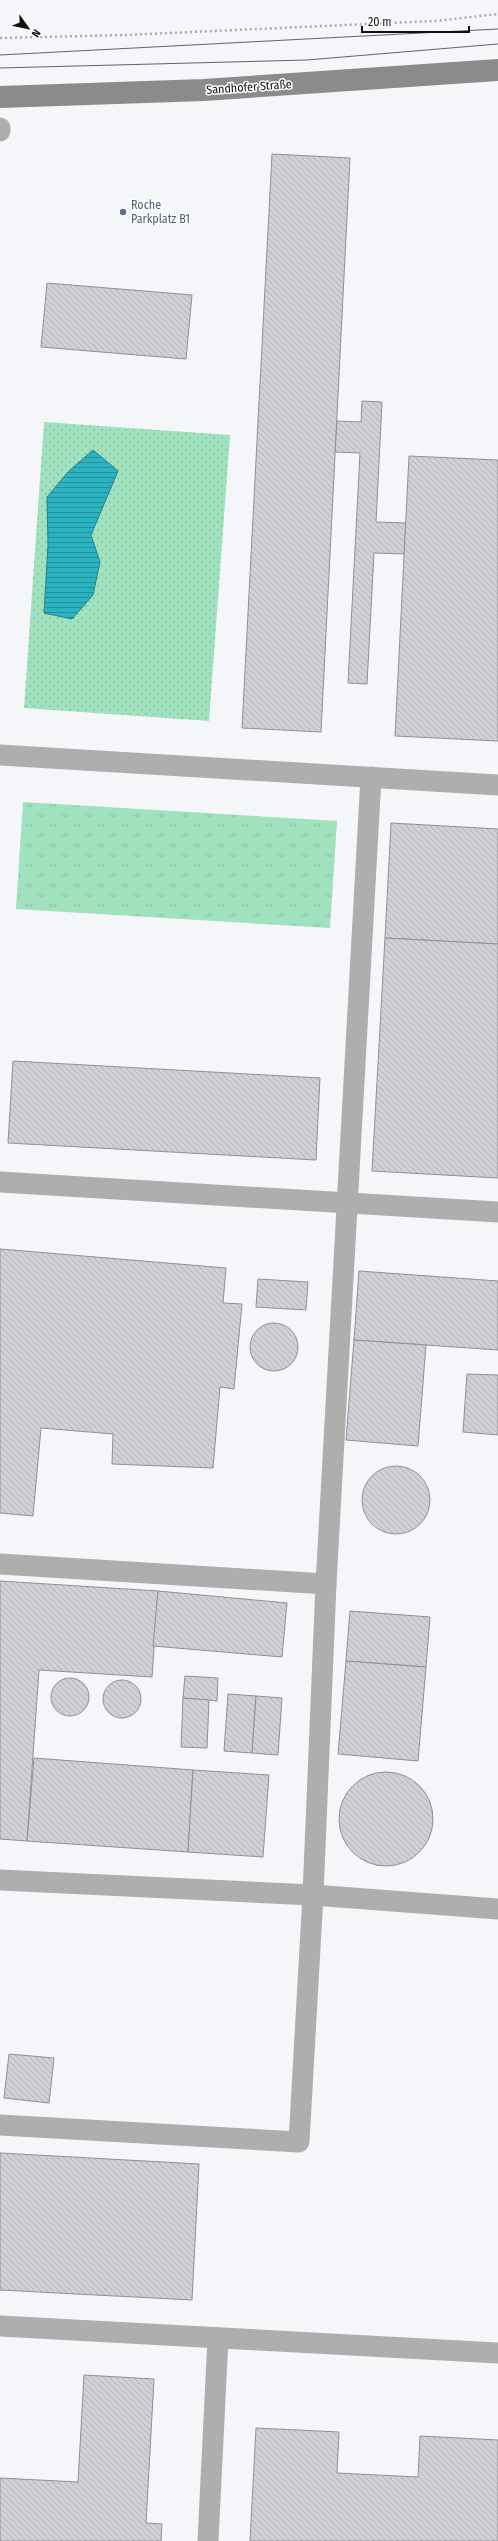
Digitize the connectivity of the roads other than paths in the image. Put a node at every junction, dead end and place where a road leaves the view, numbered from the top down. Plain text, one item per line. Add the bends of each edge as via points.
1 (498, 70) edge
2 (0, 98) edge
3 (0, 756) edge
4 (371, 777) junction
5 (498, 786) edge
6 (0, 1182) edge
7 (348, 1204) junction
8 (498, 1212) edge
9 (0, 1564) edge
10 (326, 1584) junction
11 (0, 1880) edge
12 (313, 1895) junction
13 (498, 1909) edge
14 (0, 2124) edge
15 (0, 2326) edge
16 (218, 2338) junction
17 (498, 2353) edge
18 (208, 2541) edge

1 - 2 street, Sandhofer Straße via 204,90
3 - 4 lane
4 - 5 lane
4 - 7 lane
6 - 7 lane
7 - 8 lane
7 - 10 lane
9 - 10 lane
10 - 12 lane
11 - 12 lane
12 - 13 lane
12 - 14 lane via 299,2142
15 - 16 lane
16 - 17 lane
16 - 18 lane

